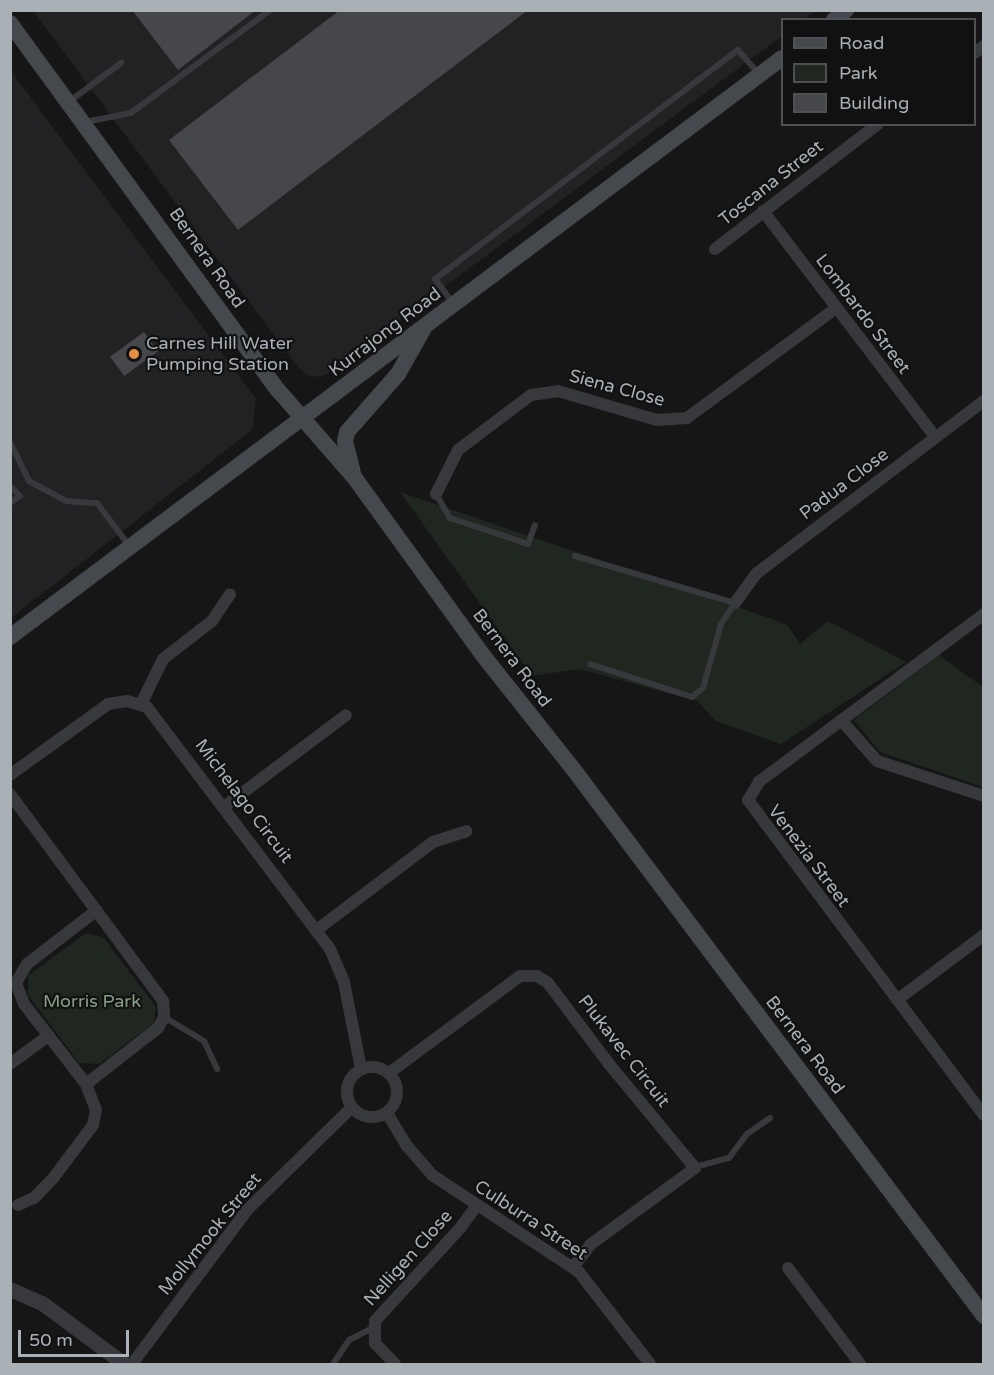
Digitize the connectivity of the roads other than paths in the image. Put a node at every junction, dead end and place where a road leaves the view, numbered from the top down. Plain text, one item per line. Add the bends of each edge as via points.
1 (270, 10) edge
2 (10, 23) edge
3 (781, 59) edge
4 (120, 63) dead end
5 (760, 75) junction
6 (70, 101) junction
7 (85, 122) junction
8 (875, 126) edge
9 (763, 211) junction
10 (715, 249) dead end
11 (454, 304) junction
12 (836, 308) junction
13 (427, 322) junction
14 (984, 401) edge
15 (302, 418) junction
16 (935, 437) junction
17 (10, 442) edge
18 (354, 477) junction
19 (10, 486) edge
20 (436, 494) joint
21 (10, 503) edge
22 (535, 525) dead end
23 (131, 547) junction
24 (575, 556) dead end
25 (230, 594) dead end
26 (735, 603) junction
27 (984, 614) edge
28 (10, 637) edge
29 (590, 664) dead end
30 (141, 704) junction
31 (346, 715) dead end
32 (841, 720) junction
33 (10, 775) edge
34 (10, 794) edge
35 (984, 796) edge
36 (225, 806) junction
37 (466, 831) dead end
38 (97, 910) junction
39 (318, 929) junction
40 (984, 935) edge
41 (13, 983) edge
42 (897, 1000) junction
43 (164, 1017) junction
44 (48, 1036) junction
45 (10, 1064) edge
46 (217, 1069) dead end
47 (361, 1069) junction
48 (388, 1073) junction
49 (86, 1084) junction
50 (351, 1108) junction
51 (387, 1113) junction
52 (984, 1116) edge
53 (770, 1118) dead end
54 (695, 1167) junction
55 (18, 1205) dead end
56 (476, 1206) junction
57 (573, 1267) junction
58 (788, 1268) dead end
59 (10, 1289) edge
60 (984, 1316) edge
61 (373, 1328) junction
62 (124, 1365) edge
63 (132, 1365) edge
64 (333, 1365) edge
65 (395, 1365) edge
66 (650, 1365) edge
67 (860, 1365) edge

1 - 7 lane via 131,113
2 - 6 main road, Bernera Road
3 - 5 main road, Kurrajong Road
4 - 6 lane
5 - 11 main road, Kurrajong Road
5 - 11 lane via 738,50 435,279
6 - 7 main road, Bernera Road
7 - 15 main road, Bernera Road
8 - 9 street, Toscana Street
9 - 10 street, Toscana Street
9 - 12 street, Lombardo Street
11 - 13 main road, Kurrajong Road
12 - 16 street, Lombardo Street
12 - 20 street, Siena Close via 687,418 657,420 558,391 531,395 458,450
13 - 15 main road, Kurrajong Road
13 - 18 main road via 398,374 347,432 345,441
14 - 16 street, Padua Close
15 - 18 main road, Bernera Road
15 - 23 main road, Kurrajong Road
16 - 26 street, Padua Close via 758,573
17 - 23 lane via 29,481 43,492 66,501 97,503
18 - 60 main road, Bernera Road via 482,654 577,774
19 - 21 lane via 20,496
20 - 22 lane via 450,518 528,544
23 - 28 main road, Kurrajong Road
24 - 26 lane
25 - 30 street via 212,621 163,659
26 - 29 lane via 721,624 703,687 692,696
27 - 32 street, Venezia Street
30 - 33 street via 120,700 108,704
30 - 36 street, Michelago Circuit via 158,717
31 - 36 street
32 - 35 street via 877,761
32 - 42 street, Venezia Street via 759,782 748,800
34 - 38 street
36 - 39 street, Michelago Circuit
37 - 39 street via 433,842
38 - 41 street via 27,964
38 - 43 street via 159,993
39 - 47 street, Michelago Circuit via 341,971
40 - 42 street
41 - 44 street
42 - 52 street, Venezia Street
43 - 46 lane via 204,1041
43 - 49 street via 153,1033
44 - 45 street
44 - 49 street
47 - 48 street via 374,1066
47 - 50 street via 348,1082 346,1092
48 - 51 street via 395,1081 397,1097
48 - 54 street, Plukavec Circuit via 513,980 537,976 548,983
49 - 55 street via 95,1103 93,1125 43,1191
50 - 51 street via 370,1118
50 - 63 street, Mollymook Street via 248,1209
51 - 56 street, Culburra Street via 425,1168
53 - 54 lane via 747,1134 729,1158
54 - 57 street via 591,1244
56 - 57 street, Culburra Street
56 - 61 street, Nelligen Close via 462,1227 385,1306
57 - 66 street, Culburra Street
58 - 67 street
59 - 62 street via 42,1303
61 - 64 lane via 349,1340
61 - 65 street, Nelligen Close via 378,1349

